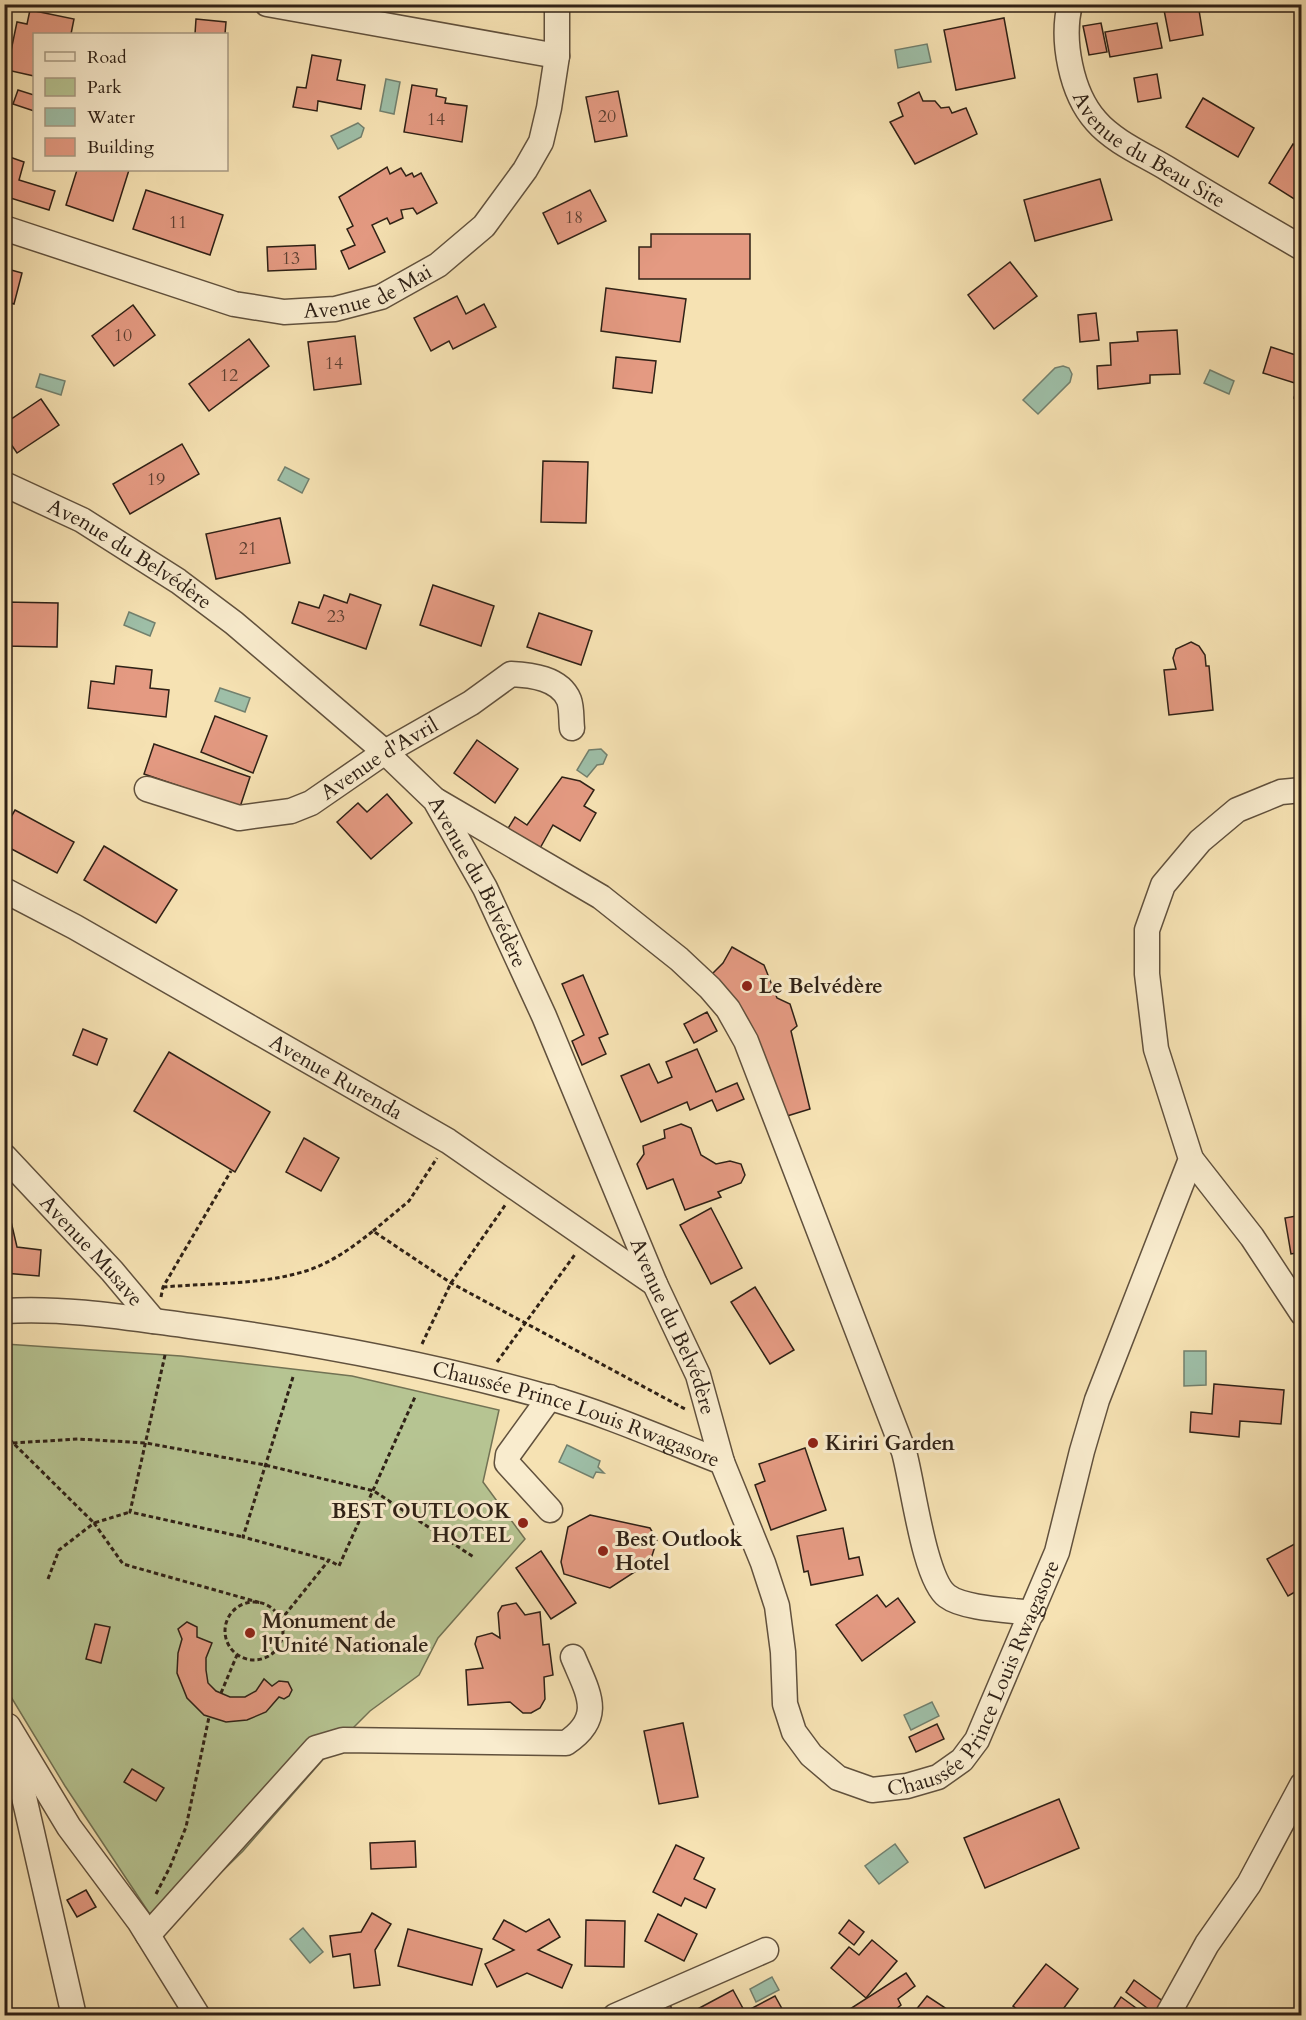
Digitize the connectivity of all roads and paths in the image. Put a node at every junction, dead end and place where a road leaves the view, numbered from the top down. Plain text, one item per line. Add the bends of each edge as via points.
1 (267, 4) edge
2 (557, 4) edge
3 (1070, 4) edge
4 (557, 56) junction
5 (4, 228) edge
6 (1302, 249) edge
7 (4, 484) edge
8 (572, 728) dead end
9 (385, 752) junction
10 (147, 789) dead end
11 (1302, 790) edge
12 (435, 800) junction
13 (4, 890) edge
14 (448, 1141) junction
15 (4, 1156) edge
16 (1191, 1160) junction
17 (231, 1171) dead end
18 (518, 1188) junction
19 (373, 1231) junction
20 (587, 1237) junction
21 (451, 1283) junction
22 (655, 1284) junction
23 (163, 1287) junction
24 (4, 1311) edge
25 (1302, 1313) edge
26 (154, 1322) junction
27 (524, 1322) junction
28 (165, 1355) dead end
29 (413, 1363) junction
30 (293, 1377) dead end
31 (484, 1381) junction
32 (415, 1397) dead end
33 (550, 1398) junction
34 (713, 1424) junction
35 (4, 1434) edge
36 (13, 1443) junction
37 (146, 1443) junction
38 (722, 1462) junction
39 (266, 1465) junction
40 (374, 1491) junction
41 (550, 1510) dead end
42 (130, 1512) junction
43 (94, 1523) junction
44 (243, 1538) junction
45 (475, 1558) dead end
46 (329, 1560) junction
47 (48, 1579) dead end
48 (261, 1603) junction
49 (1032, 1613) junction
50 (280, 1621) junction
51 (237, 1655) junction
52 (573, 1658) dead end
53 (221, 1693) dead end
54 (209, 1717) dead end
55 (6, 1722) edge
56 (1302, 1785) edge
57 (143, 1928) junction
58 (766, 1950) dead end
59 (74, 2016) edge
60 (198, 2016) edge
61 (615, 2016) edge
62 (1167, 2016) edge

1 - 4 street
2 - 4 street, Avenue de Mai
3 - 6 street, Avenue du Beau Site via 1066,22 1070,56 1080,94 1096,121 1124,144
4 - 5 street, Avenue de Mai via 541,142 525,170 484,226 438,265 381,297 335,309 284,312 234,304
7 - 9 street, Avenue du Belvédère via 82,520 178,581 234,623
8 - 9 street, Avenue d'Avril via 570,701 561,688 542,678 511,674 471,703
9 - 10 street, Avenue d'Avril via 310,803 271,816 239,818
9 - 12 street, Avenue du Belvédère
11 - 16 street via 1281,792 1237,810 1200,841 1163,885 1147,930 1147,974 1156,1049
12 - 22 street, Avenue du Belvédère via 485,888 544,1016
12 - 49 street via 601,897 679,959 728,1010 746,1041 904,1452 936,1584 947,1597 964,1604
13 - 14 street, Avenue Rurenda
14 - 18 street, Avenue Rurenda
14 - 19 path via 409,1201
15 - 26 street, Avenue Musave via 112,1271
16 - 25 street via 1252,1237
16 - 49 street, Chaussée Prince Louis Rwagasore via 1097,1400 1057,1552
17 - 23 path
18 - 20 street, Avenue Rurenda
18 - 21 path
19 - 21 path
19 - 23 path via 345,1252 306,1270 254,1280
20 - 22 street, Avenue Rurenda
20 - 27 path
21 - 27 path
21 - 29 path
22 - 34 street, Avenue du Belvédère via 698,1375
23 - 26 path
24 - 26 street, Chaussée Prince Louis Rwagasore
26 - 29 street, Chaussée Prince Louis Rwagasore via 274,1337
27 - 31 path
27 - 34 path
28 - 37 path
29 - 31 street, Chaussée Prince Louis Rwagasore
30 - 39 path
31 - 33 street, Chaussée Prince Louis Rwagasore
32 - 40 path
33 - 38 street, Chaussée Prince Louis Rwagasore
33 - 41 street via 508,1455 507,1463
34 - 38 street, Avenue du Belvédère
35 - 36 path
36 - 37 path via 78,1439
36 - 43 path
37 - 39 path
37 - 42 path
38 - 49 street, Chaussée Prince Louis Rwagasore via 764,1563 777,1606 785,1704 794,1732 811,1755 838,1778 872,1790 907,1786 938,1777 962,1761 978,1740
39 - 40 path
39 - 44 path
40 - 45 path
40 - 46 path via 339,1566
42 - 43 path
42 - 44 path
43 - 47 path via 59,1550
43 - 48 path via 123,1564
44 - 46 path
46 - 50 path
48 - 50 path
48 - 51 path via 241,1605 227,1619 226,1639
50 - 51 path via 281,1639 272,1654 255,1660
51 - 53 path
52 - 57 street via 591,1699 589,1721 566,1743 343,1740 316,1748
54 - 57 path via 201,1765 179,1846
55 - 57 street via 69,1827
55 - 59 street
56 - 62 street via 1249,1884 1207,1944
57 - 60 street
58 - 61 street

